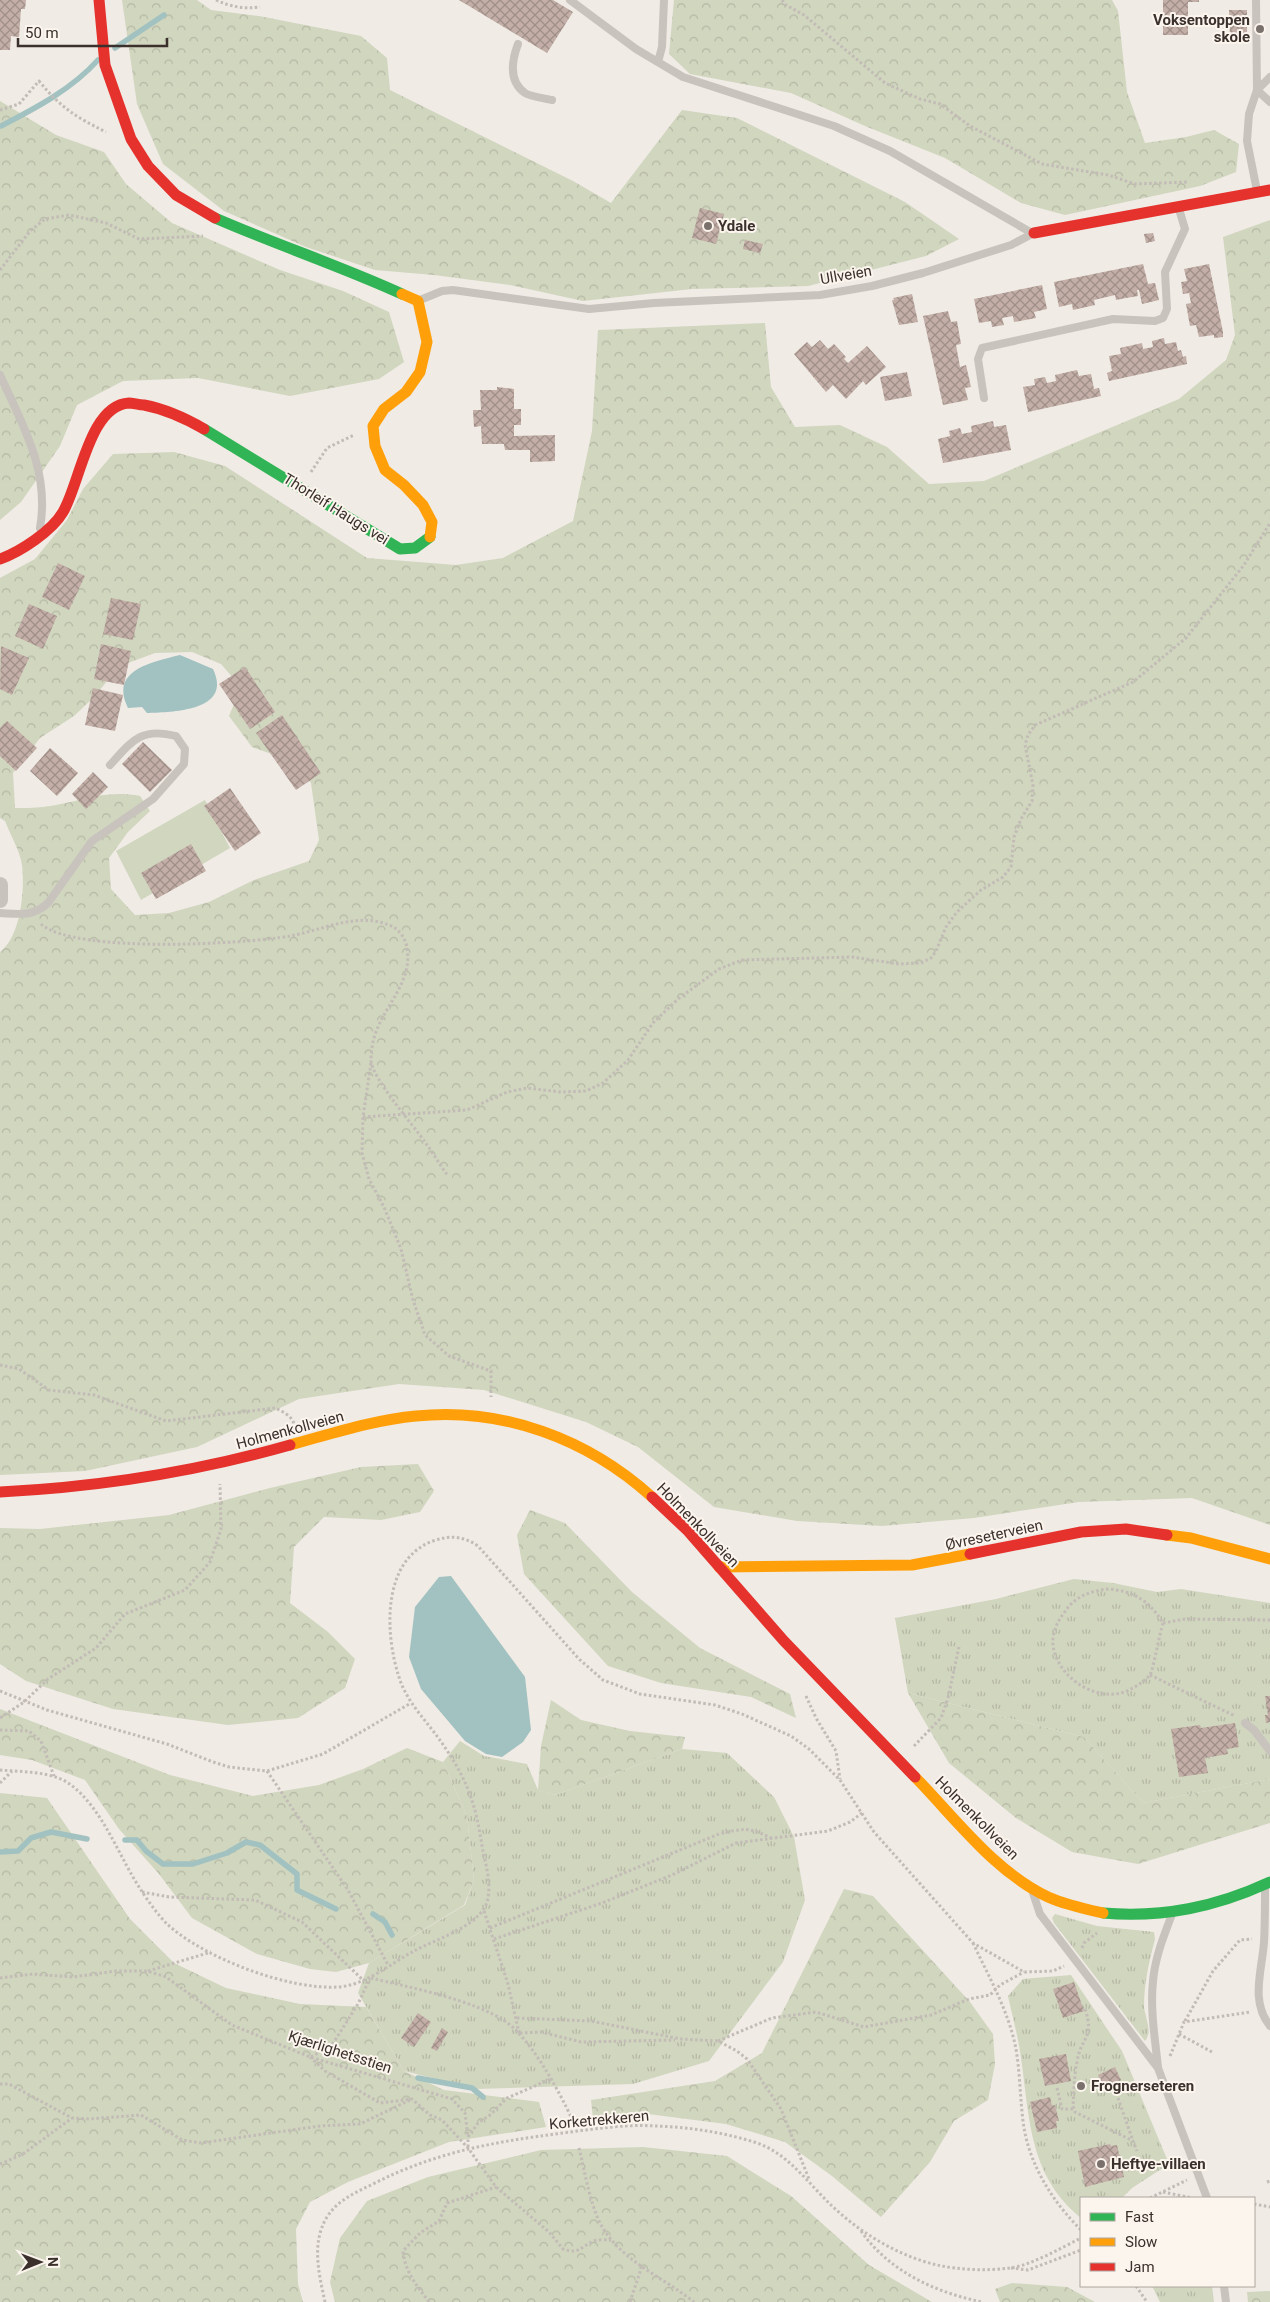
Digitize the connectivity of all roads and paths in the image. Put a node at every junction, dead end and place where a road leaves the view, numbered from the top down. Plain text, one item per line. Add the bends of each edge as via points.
1 (100, 0) edge
2 (216, 0) edge
3 (570, 0) edge
4 (664, 0) edge
5 (782, 0) edge
6 (1256, 0) edge
7 (260, 7) dead end
8 (518, 44) dead end
9 (658, 62) junction
10 (1270, 77) edge
11 (1257, 90) junction
12 (552, 100) dead end
13 (1270, 102) edge
14 (0, 110) edge
15 (129, 134) junction
16 (1270, 190) edge
17 (1258, 193) junction
18 (1204, 202) junction
19 (1178, 207) junction
20 (1034, 234) junction
21 (205, 236) dead end
22 (0, 270) edge
23 (418, 301) junction
24 (0, 375) edge
25 (984, 398) dead end
26 (373, 426) junction
27 (292, 482) junction
28 (1270, 524) edge
29 (38, 538) junction
30 (0, 559) edge
31 (110, 765) dead end
32 (0, 885) edge
33 (0, 900) edge
34 (0, 913) edge
35 (34, 913) junction
36 (371, 1063) junction
37 (363, 1117) junction
38 (448, 1176) dead end
39 (0, 1366) edge
40 (491, 1416) junction
41 (298, 1444) junction
42 (220, 1481) dead end
43 (0, 1492) edge
44 (1270, 1559) edge
45 (719, 1567) junction
46 (1270, 1620) edge
47 (1163, 1623) junction
48 (959, 1647) dead end
49 (813, 1670) junction
50 (1150, 1675) junction
51 (0, 1691) edge
52 (24, 1702) junction
53 (411, 1703) junction
54 (0, 1718) edge
55 (1245, 1723) joint
56 (0, 1730) edge
57 (1270, 1751) edge
58 (900, 1762) junction
59 (0, 1770) edge
60 (12, 1771) junction
61 (267, 1771) junction
62 (54, 1776) junction
63 (840, 1780) junction
64 (0, 1783) edge
65 (862, 1813) junction
66 (772, 1839) junction
67 (1267, 1884) edge
68 (1032, 1888) junction
69 (142, 1892) junction
70 (484, 1911) junction
71 (1173, 1913) junction
72 (1120, 1914) junction
73 (490, 1928) junction
74 (1264, 1937) junction
75 (494, 1939) junction
76 (973, 1943) junction
77 (212, 1952) junction
78 (1074, 1961) junction
79 (388, 1965) junction
80 (147, 1971) junction
81 (1024, 1972) junction
82 (0, 1978) edge
83 (370, 1978) junction
84 (363, 1980) junction
85 (996, 1990) junction
86 (1085, 2009) dead end
87 (1243, 2014) dead end
88 (517, 2018) junction
89 (1185, 2022) junction
90 (1270, 2026) edge
91 (519, 2033) junction
92 (1180, 2034) junction
93 (681, 2039) junction
94 (718, 2041) junction
95 (1212, 2052) dead end
96 (310, 2057) junction
97 (1158, 2068) junction
98 (551, 2078) junction
99 (0, 2084) edge
100 (1057, 2088) dead end
101 (1118, 2098) dead end
102 (412, 2099) junction
103 (1074, 2109) junction
104 (72, 2118) junction
105 (572, 2119) dead end
106 (468, 2137) junction
107 (1133, 2141) junction
108 (468, 2148) junction
109 (579, 2148) dead end
110 (1137, 2151) dead end
111 (0, 2164) edge
112 (1199, 2175) junction
113 (810, 2182) junction
114 (496, 2187) junction
115 (1162, 2192) junction
116 (1152, 2197) edge
117 (1187, 2197) edge
118 (1207, 2197) edge
119 (1255, 2204) edge
120 (1270, 2207) edge
121 (859, 2228) junction
122 (1080, 2229) edge
123 (1080, 2238) edge
124 (611, 2240) junction
125 (1080, 2250) edge
126 (642, 2266) junction
127 (1011, 2268) junction
128 (1137, 2287) edge
129 (1224, 2287) edge
130 (325, 2302) edge
131 (429, 2302) edge
132 (630, 2302) edge
133 (694, 2302) edge
134 (982, 2302) edge
135 (1147, 2302) edge
136 (1226, 2302) edge

1 - 15 street via 105,65
2 - 7 path via 248,9
3 - 9 lane via 611,33
4 - 9 lane via 662,47
5 - 18 path via 885,83 940,104 970,126 1042,164 1108,175 1135,184 1188,182
6 - 11 lane
8 - 12 lane via 512,62 515,80 525,93
9 - 20 lane via 683,77 806,116 858,137 898,156
10 - 11 lane
11 - 13 lane
11 - 17 lane via 1249,114 1247,141
14 - 15 path via 19,104 39,81 56,102 76,117 111,134
15 - 23 street via 148,166 176,195 208,215
16 - 17 street, Ullveien
17 - 18 street, Ullveien
18 - 19 street, Ullveien
19 - 20 street, Ullveien
19 - 25 lane via 1185,228 1165,272 1166,309 1163,318 1155,321 1113,319 982,348 978,359
20 - 23 lane, Ullveien via 1011,246 923,273 820,295 654,302 589,310 454,290 442,291
21 - 22 path via 139,239 106,223 69,215 45,219 30,231
23 - 26 street via 427,342 420,372 406,392 384,410
24 - 29 lane via 32,445 41,474 44,507
26 - 27 path via 327,448 312,472
26 - 27 street, Thorleif Haugs vei via 375,446 385,470 422,505 432,522 430,538 415,548 400,549
27 - 29 street, Thorleif Haugs vei via 192,422 160,408 128,403 114,408 99,421 63,513
28 - 37 path via 1244,565 1186,638 1133,682 1035,726 1025,745 1033,786 1032,801 1014,837 1011,866 1003,877 981,890 957,912 931,958 921,963 899,964 852,957 742,960 719,969 678,999 653,1023 628,1060 603,1083 586,1091 527,1088 507,1092 467,1110
29 - 30 street, Thorleif Haugs vei
31 - 35 lane via 135,739 159,732 176,736 185,750 184,764 153,799 92,841 48,903
32 - 33 street
34 - 35 lane
35 - 36 path via 43,926 82,939 178,945 290,936 361,920 378,920 396,928 406,941 409,958 405,977 374,1037
36 - 37 path
36 - 38 path via 386,1090
37 - 40 path via 362,1153 369,1179 402,1249 425,1336 449,1356 491,1371
39 - 41 path via 19,1369 49,1390 94,1395 166,1421 275,1408 294,1421
40 - 41 street, Holmenkollveien via 414,1417 358,1427
40 - 45 street, Holmenkollveien via 541,1430 616,1470 672,1514
41 - 43 street, Holmenkollveien via 220,1464 128,1482
42 - 52 path via 221,1529 210,1562 185,1590 125,1614 96,1648 48,1679
44 - 45 street, Øvreseterveien via 1191,1538 1126,1529 1081,1532 912,1565
45 - 49 street, Holmenkollveien
46 - 47 path via 1185,1619
47 - 50 path
47 - 50 path via 1140,1597 1106,1589 1076,1598 1055,1630 1053,1646 1061,1664 1088,1690 1117,1694
48 - 58 path via 941,1718
49 - 58 street, Holmenkollveien
49 - 63 path via 805,1693 836,1751
50 - 55 path via 1225,1710
51 - 52 path
52 - 54 path
52 - 61 path via 167,1744 229,1767
53 - 61 path via 323,1754
53 - 63 path via 399,1678 388,1624 390,1601 408,1559 426,1544 443,1538 461,1537 478,1546 579,1659 603,1680 640,1694 715,1705 742,1714 791,1736
53 - 70 path via 454,1762 473,1803 487,1869 489,1896
55 - 57 lane
56 - 62 path via 29,1731 41,1742
58 - 68 street, Holmenkollveien via 995,1861
59 - 60 path
60 - 62 path
60 - 64 path
61 - 79 path via 348,1890
62 - 69 path via 71,1784 89,1803
63 - 65 path
65 - 66 path via 828,1831
65 - 76 path via 874,1832
66 - 73 path via 756,1830 742,1828 719,1834
66 - 75 path via 736,1843 672,1875 602,1903
67 - 71 street, Holmenkollveien via 1227,1901
67 - 74 lane
68 - 72 street, Holmenkollveien via 1070,1904
68 - 78 lane via 1040,1914
69 - 77 path via 167,1924
69 - 84 path via 169,1897 255,1900 302,1922
70 - 73 path
70 - 79 path via 470,1923
71 - 72 street, Holmenkollveien
71 - 97 lane via 1158,1954 1153,1980
72 - 78 path via 1084,1942
73 - 75 path
74 - 89 path via 1240,1940 1213,1971
74 - 90 lane via 1258,1981 1261,2010
75 - 88 path
76 - 81 path
76 - 85 path
77 - 80 path
77 - 84 path via 266,1976 297,1984 340,1987
78 - 81 path via 1053,1971
78 - 97 lane
79 - 83 path
80 - 82 path, Kjærlighetsstien
80 - 96 path, Kjærlighetsstien via 166,1977 232,2025
81 - 85 path
83 - 84 path
83 - 91 path via 465,2004 505,2021
83 - 96 path via 332,2045
85 - 94 path via 931,2016 864,2026 816,2012 772,2018
85 - 122 path via 1016,2050 1023,2123 1034,2162 1048,2190
86 - 103 path via 1090,2027 1076,2064
87 - 89 path
88 - 91 path
88 - 93 path via 591,2021
89 - 92 path
91 - 93 path via 541,2032 581,2042
91 - 98 path
92 - 95 path
92 - 97 path via 1174,2051
93 - 94 path
94 - 113 path via 747,2059 766,2085 781,2109
96 - 102 path via 325,2071 380,2103
96 - 106 path, Kjærlighetsstien via 452,2098 466,2113
97 - 112 lane
98 - 105 path
98 - 106 path via 507,2098 478,2123
99 - 104 path via 9,2084
100 - 103 path via 1062,2109
101 - 107 path
102 - 104 path via 360,2124 320,2126 201,2143 182,2140 141,2114
102 - 108 path via 430,2115 442,2120
103 - 107 path
104 - 111 path via 23,2154
106 - 108 path
107 - 110 path
108 - 113 path, Korketrekkeren via 614,2127 704,2130 756,2142 779,2154
108 - 114 path
108 - 130 path, Korketrekkeren via 421,2162 356,2192 338,2205 323,2225 318,2245
109 - 124 path via 595,2212
112 - 115 path
112 - 118 lane
113 - 121 path, Korketrekkeren
114 - 124 path via 549,2232 563,2249 577,2251 593,2241
114 - 131 path via 447,2203 439,2221 420,2233 403,2251 410,2275
115 - 116 path
115 - 117 path
119 - 120 path
121 - 127 path, Korketrekkeren via 908,2256 935,2264 958,2269
121 - 134 path via 870,2245 896,2268 948,2293
123 - 127 path, Korketrekkeren
124 - 126 path
125 - 127 path via 1028,2270
126 - 132 path
126 - 133 path
128 - 135 path
129 - 136 lane

